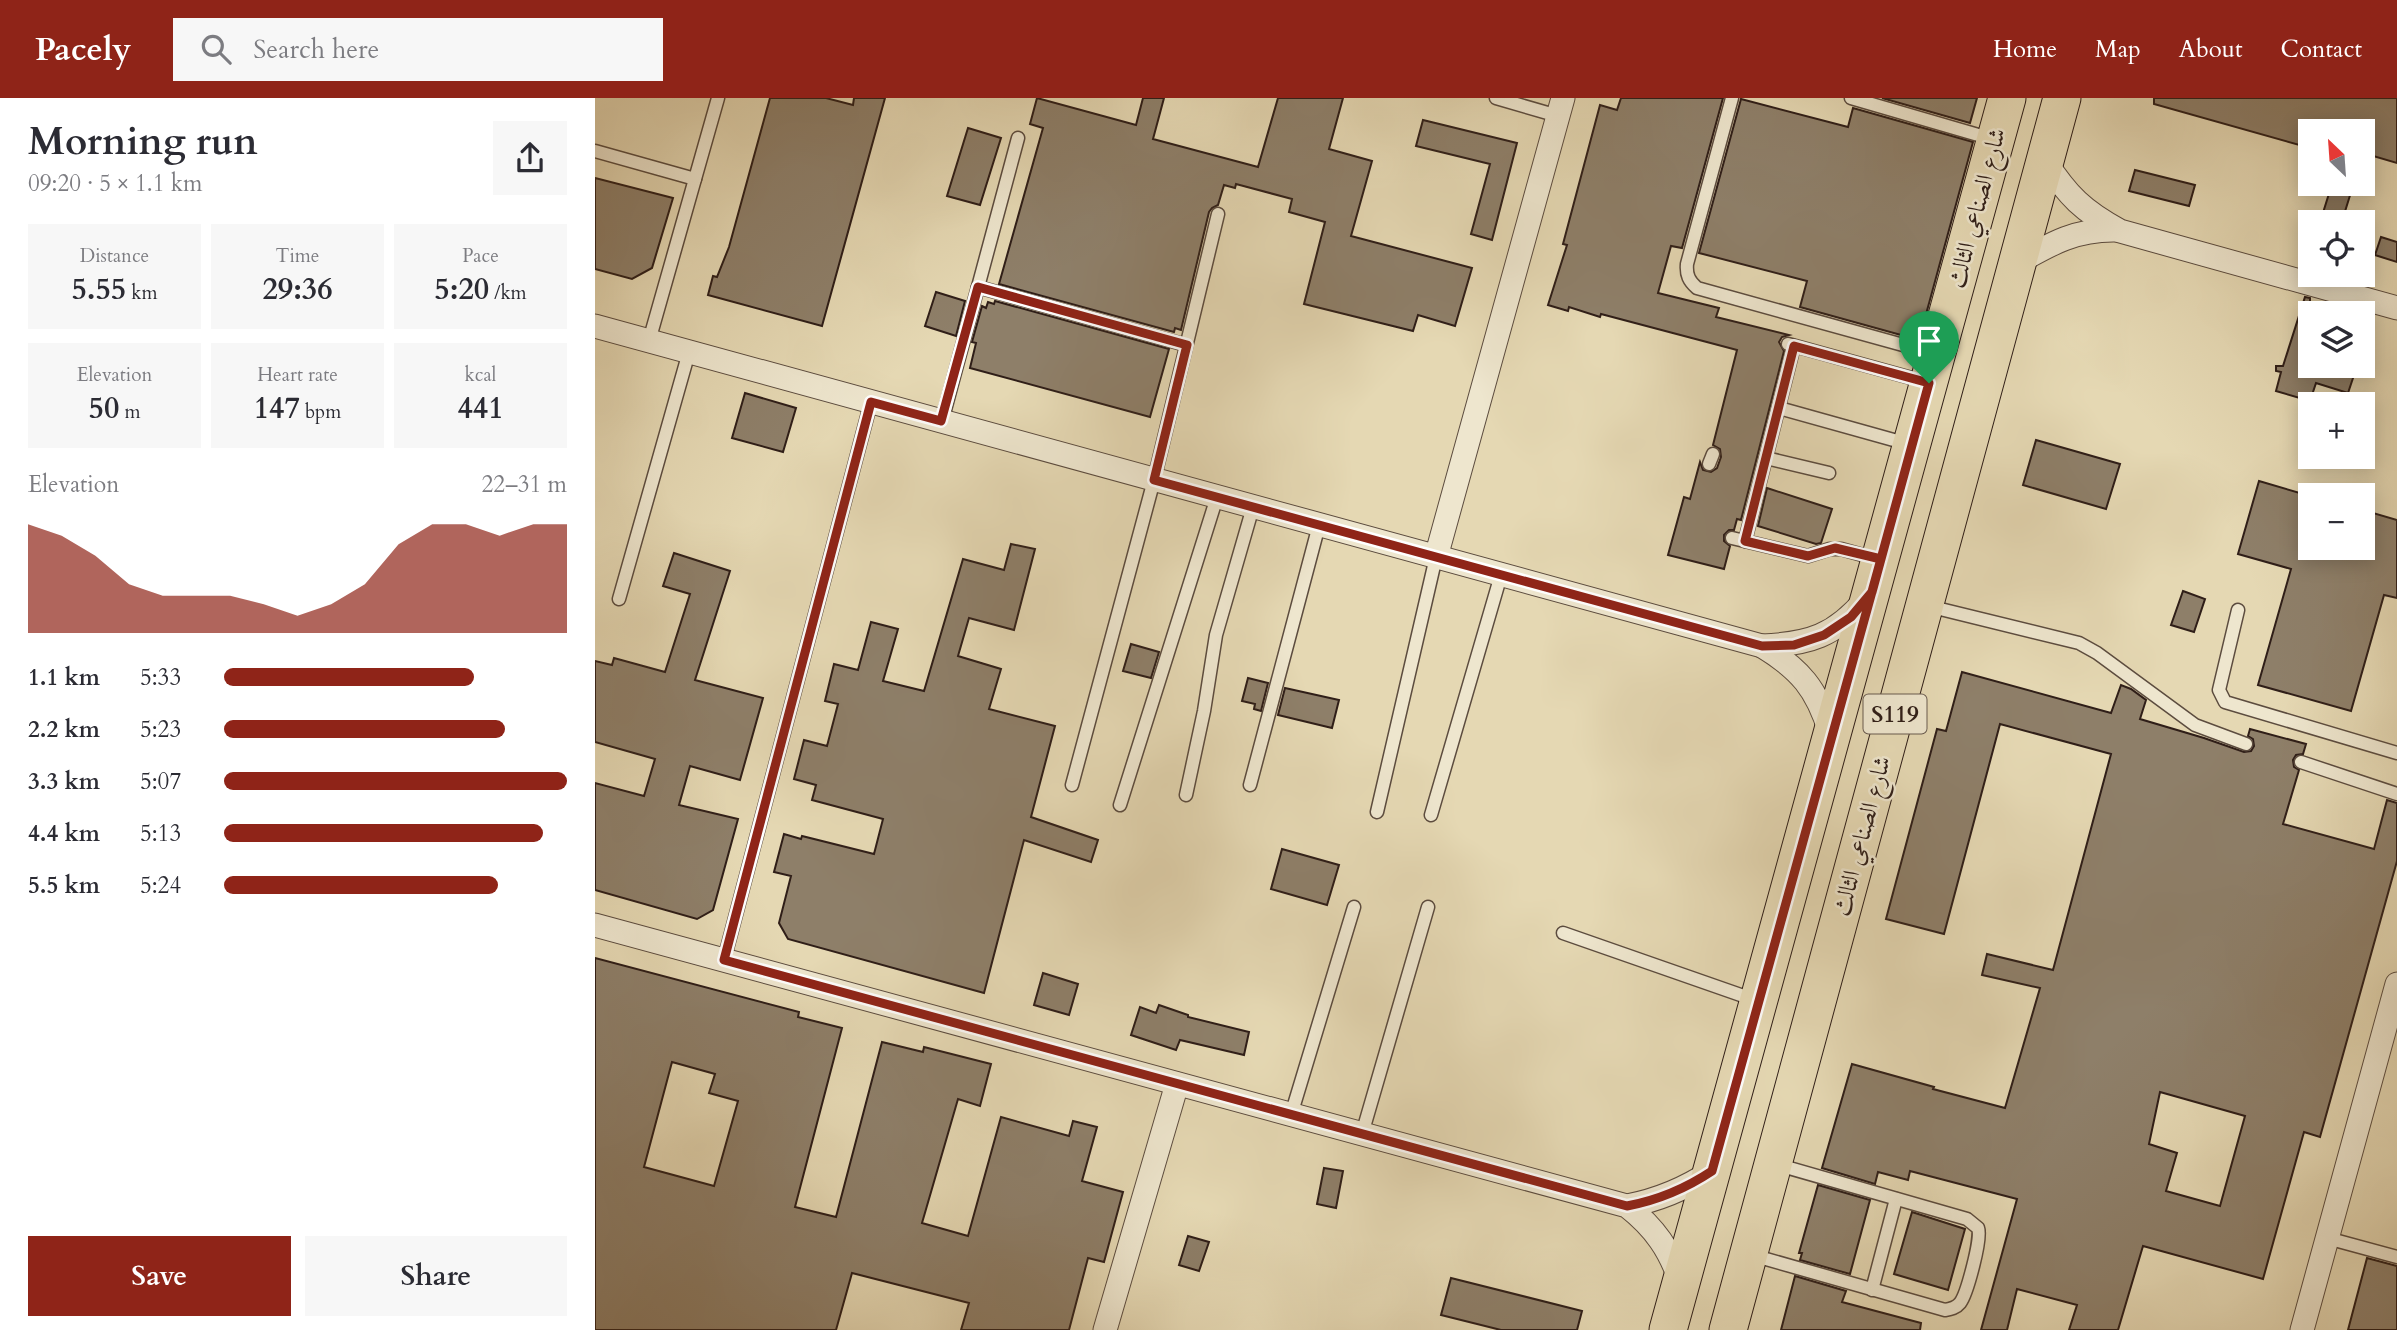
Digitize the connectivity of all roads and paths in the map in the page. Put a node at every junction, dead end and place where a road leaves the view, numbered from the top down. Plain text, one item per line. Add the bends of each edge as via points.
1 (717, 98) edge
2 (1496, 98) edge
3 (1732, 98) edge
4 (1851, 98) edge
5 (2007, 98) edge
6 (2062, 98) edge
7 (1561, 107) edge
8 (1018, 138) dead end
9 (1996, 140) junction
10 (595, 151) edge
11 (2045, 161) junction
12 (695, 179) junction
13 (1218, 214) dead end
14 (2120, 231) junction
15 (2017, 263) junction
16 (978, 287) junction
17 (2397, 308) edge
18 (595, 326) edge
19 (649, 341) junction
20 (1187, 345) junction
21 (689, 352) junction
22 (1933, 369) junction
23 (871, 402) junction
24 (1779, 408) junction
25 (941, 421) junction
26 (1912, 445) junction
27 (1766, 458) junction
28 (1829, 473) dead end
29 (1154, 480) junction
30 (1217, 497) junction
31 (1253, 507) junction
32 (1319, 525) junction
33 (1732, 538) dead end
34 (1745, 541) junction
35 (1436, 557) junction
36 (1501, 575) junction
37 (1876, 576) junction
38 (619, 599) dead end
39 (1924, 605) junction
40 (2238, 610) dead end
41 (1762, 646) junction
42 (1832, 737) junction
43 (2246, 744) dead end
44 (2397, 753) edge
45 (2301, 762) dead end
46 (1072, 785) dead end
47 (1250, 785) dead end
48 (2397, 794) edge
49 (1187, 795) dead end
50 (1120, 804) dead end
51 (1377, 812) dead end
52 (1431, 815) dead end
53 (1354, 907) dead end
54 (1428, 907) dead end
55 (595, 925) edge
56 (1563, 933) dead end
57 (724, 960) junction
58 (2397, 984) edge
59 (1759, 1002) junction
60 (1177, 1084) junction
61 (1291, 1115) junction
62 (1362, 1134) junction
63 (1773, 1164) junction
64 (1712, 1171) junction
65 (1896, 1199) junction
66 (1627, 1206) junction
67 (2327, 1238) junction
68 (1748, 1254) junction
69 (2397, 1257) edge
70 (1681, 1283) junction
71 (1872, 1290) junction
72 (1105, 1330) edge
73 (1668, 1330) edge
74 (1728, 1330) edge
75 (2302, 1330) edge

1 - 12 lane
2 - 7 lane
3 - 22 lane via 1687,264 1692,284
4 - 9 lane
5 - 9 main road, شارع الصناعي الثالث / S119
6 - 11 main road, شارع الصناعي الثالث / S119
7 - 35 street
8 - 16 lane
9 - 22 main road, شارع الصناعي الثالث / S119
10 - 12 lane
11 - 14 street via 2077,204
11 - 15 main road, شارع الصناعي الثالث / S119
12 - 19 lane
13 - 20 lane
14 - 15 street via 2077,233
14 - 17 street
15 - 39 main road, شارع الصناعي الثالث / S119
16 - 20 lane
16 - 25 lane
18 - 19 street
19 - 21 street
20 - 29 lane
21 - 23 street
21 - 38 lane
22 - 24 lane via 1791,345
22 - 26 main road, شارع الصناعي الثالث / S119
23 - 25 street
23 - 57 lane
24 - 26 lane
24 - 27 lane
25 - 29 street
26 - 37 main road, شارع الصناعي الثالث / S119
27 - 28 lane
27 - 34 lane
29 - 30 street
29 - 46 lane
30 - 31 street
30 - 50 lane
31 - 32 street
31 - 49 lane via 1216,635
32 - 35 street
32 - 47 lane
33 - 34 lane
34 - 37 lane via 1808,556 1835,548
35 - 36 street
35 - 51 lane
36 - 41 street
36 - 52 lane
37 - 41 street via 1851,617 1824,635 1794,645
37 - 42 main road, شارع الصناعي الثالث / S119
39 - 43 lane via 2079,643 2181,716
39 - 63 main road, شارع الصناعي الثالث / S119
40 - 44 lane via 2219,690 2225,702
41 - 42 street via 1808,682
42 - 59 main road, شارع الصناعي الثالث / S119
45 - 48 lane
53 - 61 lane
54 - 62 lane
55 - 57 street
56 - 59 lane
57 - 60 street
58 - 67 street
59 - 64 main road, شارع الصناعي الثالث / S119
60 - 61 street
60 - 72 street
61 - 62 street
62 - 66 street
63 - 65 lane
63 - 68 main road, شارع الصناعي الثالث / S119
64 - 66 street via 1672,1194
64 - 70 main road, شارع الصناعي الثالث / S119
65 - 71 lane
65 - 71 lane via 1967,1219 1978,1228 1980,1241 1962,1300 1952,1309
66 - 70 street via 1662,1240
67 - 69 lane
67 - 75 street
68 - 71 lane
68 - 74 main road, شارع الصناعي الثالث / S119
70 - 73 main road, شارع الصناعي الثالث / S119

